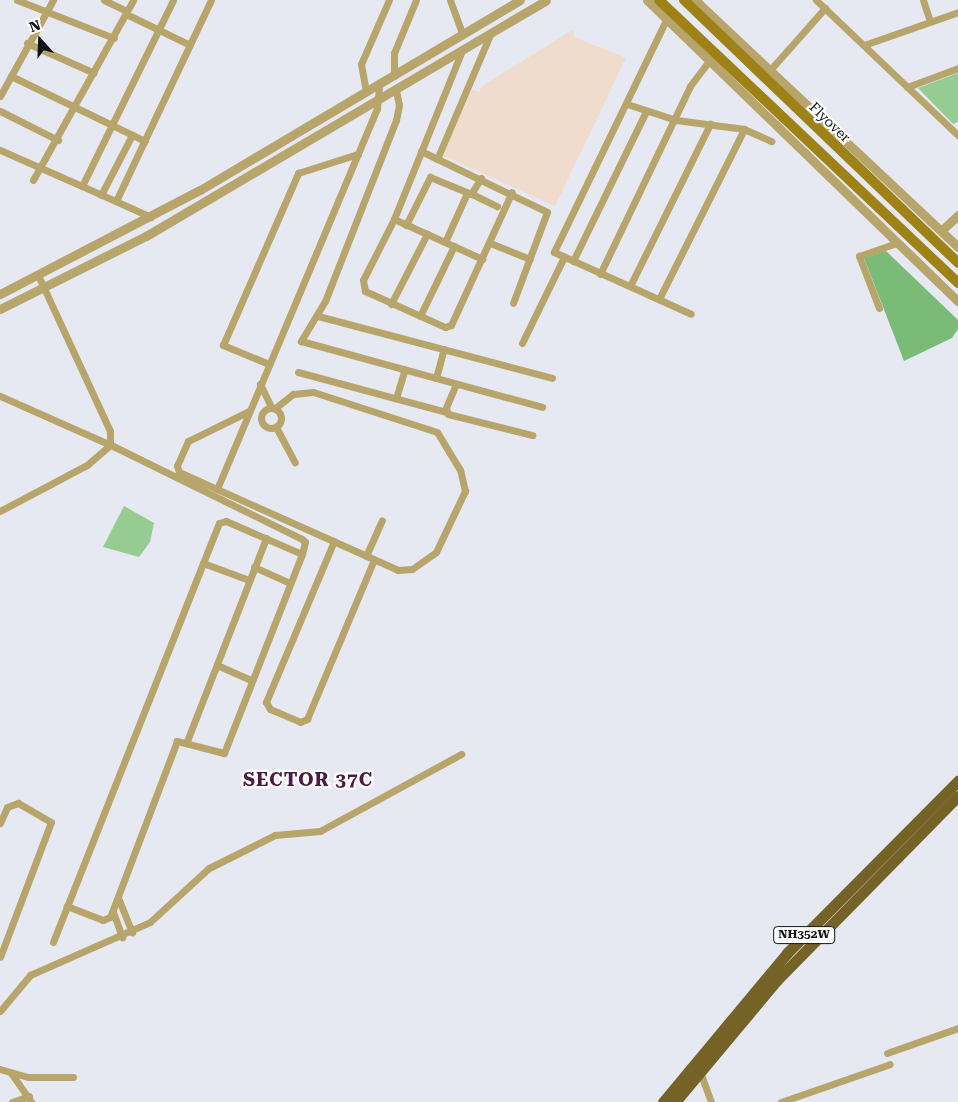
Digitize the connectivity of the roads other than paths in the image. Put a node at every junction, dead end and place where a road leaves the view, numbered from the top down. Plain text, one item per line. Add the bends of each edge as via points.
1 (17, 0) edge
2 (53, 0) edge
3 (104, 0) edge
4 (133, 0) edge
5 (173, 0) edge
6 (211, 0) edge
7 (389, 0) edge
8 (416, 0) edge
9 (450, 0) edge
10 (520, 0) edge
11 (546, 0) edge
12 (647, 0) edge
13 (659, 0) edge
14 (684, 0) edge
15 (695, 0) edge
16 (816, 0) edge
17 (922, 0) edge
18 (825, 8) junction
19 (47, 11) junction
20 (127, 12) junction
21 (958, 12) edge
22 (667, 18) junction
23 (930, 22) junction
24 (159, 30) junction
25 (463, 35) junction
26 (490, 35) junction
27 (114, 38) junction
28 (28, 43) junction
29 (190, 45) junction
30 (864, 46) junction
31 (461, 53) junction
32 (708, 62) junction
33 (958, 68) edge
34 (770, 70) junction
35 (94, 73) junction
36 (11, 76) junction
37 (394, 76) junction
38 (379, 85) junction
39 (908, 87) junction
40 (396, 90) junction
41 (366, 92) junction
42 (0, 96) edge
43 (380, 99) junction
44 (627, 104) junction
45 (76, 108) junction
46 (0, 111) edge
47 (646, 111) junction
48 (676, 120) junction
49 (710, 124) junction
50 (112, 125) junction
51 (744, 129) junction
52 (956, 131) edge
53 (132, 135) junction
54 (58, 140) junction
55 (145, 141) junction
56 (771, 141) dead end
57 (0, 150) edge
58 (421, 151) junction
59 (358, 154) junction
60 (437, 159) junction
61 (39, 169) junction
62 (481, 178) junction
63 (33, 180) dead end
64 (82, 186) junction
65 (512, 192) junction
66 (470, 193) junction
67 (101, 195) junction
68 (116, 202) junction
69 (497, 206) dead end
70 (958, 215) edge
71 (151, 218) junction
72 (394, 219) junction
73 (406, 224) junction
74 (942, 230) junction
75 (427, 234) junction
76 (445, 242) junction
77 (490, 243) junction
78 (896, 243) junction
79 (454, 246) junction
80 (958, 247) edge
81 (564, 257) junction
82 (482, 259) junction
83 (530, 259) junction
84 (573, 261) junction
85 (958, 263) edge
86 (600, 274) junction
87 (38, 275) junction
88 (958, 283) edge
89 (630, 286) junction
90 (44, 287) junction
91 (0, 294) edge
92 (659, 299) junction
93 (958, 301) edge
94 (514, 303) dead end
95 (391, 304) junction
96 (879, 308) dead end
97 (0, 309) edge
98 (691, 314) dead end
99 (318, 316) junction
100 (420, 316) junction
101 (522, 343) dead end
102 (444, 349) junction
103 (269, 364) junction
104 (405, 369) junction
105 (298, 372) dead end
106 (436, 378) junction
107 (552, 378) dead end
108 (260, 384) junction
109 (456, 384) junction
110 (0, 396) edge
111 (396, 398) junction
112 (542, 407) dead end
113 (273, 408) junction
114 (446, 412) junction
115 (247, 415) junction
116 (260, 420) junction
117 (276, 427) junction
118 (532, 435) dead end
119 (110, 445) junction
120 (295, 462) dead end
121 (216, 489) junction
122 (0, 511) edge
123 (382, 520) dead end
124 (266, 538) junction
125 (334, 541) junction
126 (302, 554) junction
127 (366, 556) junction
128 (374, 560) junction
129 (203, 563) junction
130 (254, 567) junction
131 (250, 580) junction
132 (290, 583) junction
133 (217, 665) junction
134 (251, 680) junction
135 (188, 741) junction
136 (461, 754) dead end
137 (958, 782) edge
138 (958, 796) edge
139 (0, 822) edge
140 (119, 900) junction
141 (67, 906) junction
142 (113, 912) junction
143 (132, 932) junction
144 (122, 937) junction
145 (53, 942) dead end
146 (0, 957) edge
147 (0, 1011) edge
148 (958, 1028) edge
149 (887, 1053) dead end
150 (890, 1064) dead end
151 (698, 1065) junction
152 (0, 1069) edge
153 (11, 1073) junction
154 (73, 1077) dead end
155 (30, 1099) edge
156 (12, 1102) edge
157 (663, 1102) edge
158 (675, 1102) edge
159 (711, 1102) edge
160 (781, 1102) edge

1 - 19 street
2 - 19 street
3 - 20 street
4 - 20 street
5 - 24 street
6 - 29 street
7 - 41 street via 361,64
8 - 37 street via 394,53
9 - 25 street
10 - 25 street
11 - 26 street
12 - 22 street
13 - 88 main road
14 - 85 main road, Flyover
15 - 34 street
16 - 18 street
17 - 23 street
18 - 30 street
18 - 34 street
19 - 27 street
19 - 28 street
20 - 24 street
20 - 27 street
21 - 23 street
22 - 32 street
22 - 44 street
23 - 30 street
24 - 29 street
24 - 50 street
25 - 37 street
26 - 31 street
26 - 60 street
27 - 35 street
28 - 35 street
28 - 36 street
29 - 55 street
30 - 39 street
31 - 40 street
31 - 58 street
32 - 48 street via 690,86
32 - 78 street
33 - 39 street
34 - 74 street
35 - 45 street
36 - 42 street
36 - 45 street
37 - 38 street
38 - 41 street
38 - 43 street
39 - 52 street
40 - 43 street
40 - 99 street via 399,105 396,120
41 - 71 street
43 - 59 street
43 - 90 street via 146,236
44 - 47 street
44 - 81 street via 554,252
45 - 50 street
45 - 54 street
46 - 54 street
47 - 48 street
47 - 84 street
48 - 49 street
48 - 86 street
49 - 51 street
49 - 89 street
50 - 53 street
50 - 64 street
51 - 56 street
51 - 92 street
53 - 55 street
53 - 67 street
54 - 61 street
55 - 68 street
57 - 61 street
58 - 60 street
58 - 72 street
59 - 103 street
59 - 103 street via 298,173 223,345
60 - 62 street
61 - 63 street
61 - 64 street
62 - 65 street
62 - 66 street
64 - 67 street
65 - 77 street
65 - 83 street via 546,212
66 - 69 street
66 - 73 street via 430,177
66 - 76 street
67 - 68 street
68 - 71 street
70 - 74 street
71 - 87 street
72 - 73 street
72 - 95 street via 363,284 369,294
73 - 75 street
74 - 80 street
75 - 76 street
75 - 95 street
76 - 79 street
77 - 82 street
77 - 83 street
78 - 93 street
78 - 96 street via 859,256
79 - 82 street
79 - 100 street
81 - 84 street
81 - 101 street
82 - 100 street via 451,325 445,327
83 - 94 street
84 - 86 street
86 - 89 street
87 - 90 street
87 - 91 street
89 - 92 street
90 - 97 street
90 - 119 street via 110,431
92 - 98 street
95 - 100 street
99 - 102 street
99 - 104 street via 301,341
102 - 106 street
102 - 107 street
103 - 108 street
104 - 106 street
104 - 111 street
105 - 111 street
106 - 109 street
108 - 113 street
108 - 115 street
109 - 112 street
109 - 114 street
110 - 119 street
111 - 114 street
113 - 116 street via 263,411
113 - 117 street via 281,419
113 - 128 street via 293,394 313,392 430,429 442,437 460,470 465,491 436,552 420,565 404,570
114 - 118 street
115 - 116 street
115 - 121 street
115 - 121 street via 195,437 182,453 179,472
116 - 117 street via 266,427
117 - 120 street
119 - 122 street via 87,465
119 - 126 street via 302,539 305,542
121 - 125 street
123 - 127 street
124 - 126 street
124 - 129 street via 223,521
124 - 130 street
125 - 127 street
125 - 128 street via 266,702 270,709 300,722 307,718
126 - 132 street
127 - 128 street
129 - 131 street
129 - 141 street
130 - 131 street
130 - 132 street
131 - 133 street
132 - 134 street
133 - 134 street
133 - 135 street
134 - 135 street via 223,754
135 - 140 street via 177,742
136 - 143 street via 320,830 275,835 209,868 150,922
137 - 151 highway, NH352W via 787,953
138 - 151 highway, NH352W via 782,974
139 - 146 street via 6,807 18,803 51,822
140 - 142 street
140 - 143 street
141 - 142 street via 103,920
141 - 145 street
142 - 144 street
143 - 144 street
144 - 147 street via 30,975
148 - 149 street
150 - 160 street
151 - 157 highway, NH352W
151 - 158 highway, NH352W
151 - 159 street
152 - 153 street
153 - 154 street
153 - 155 street
155 - 156 street

